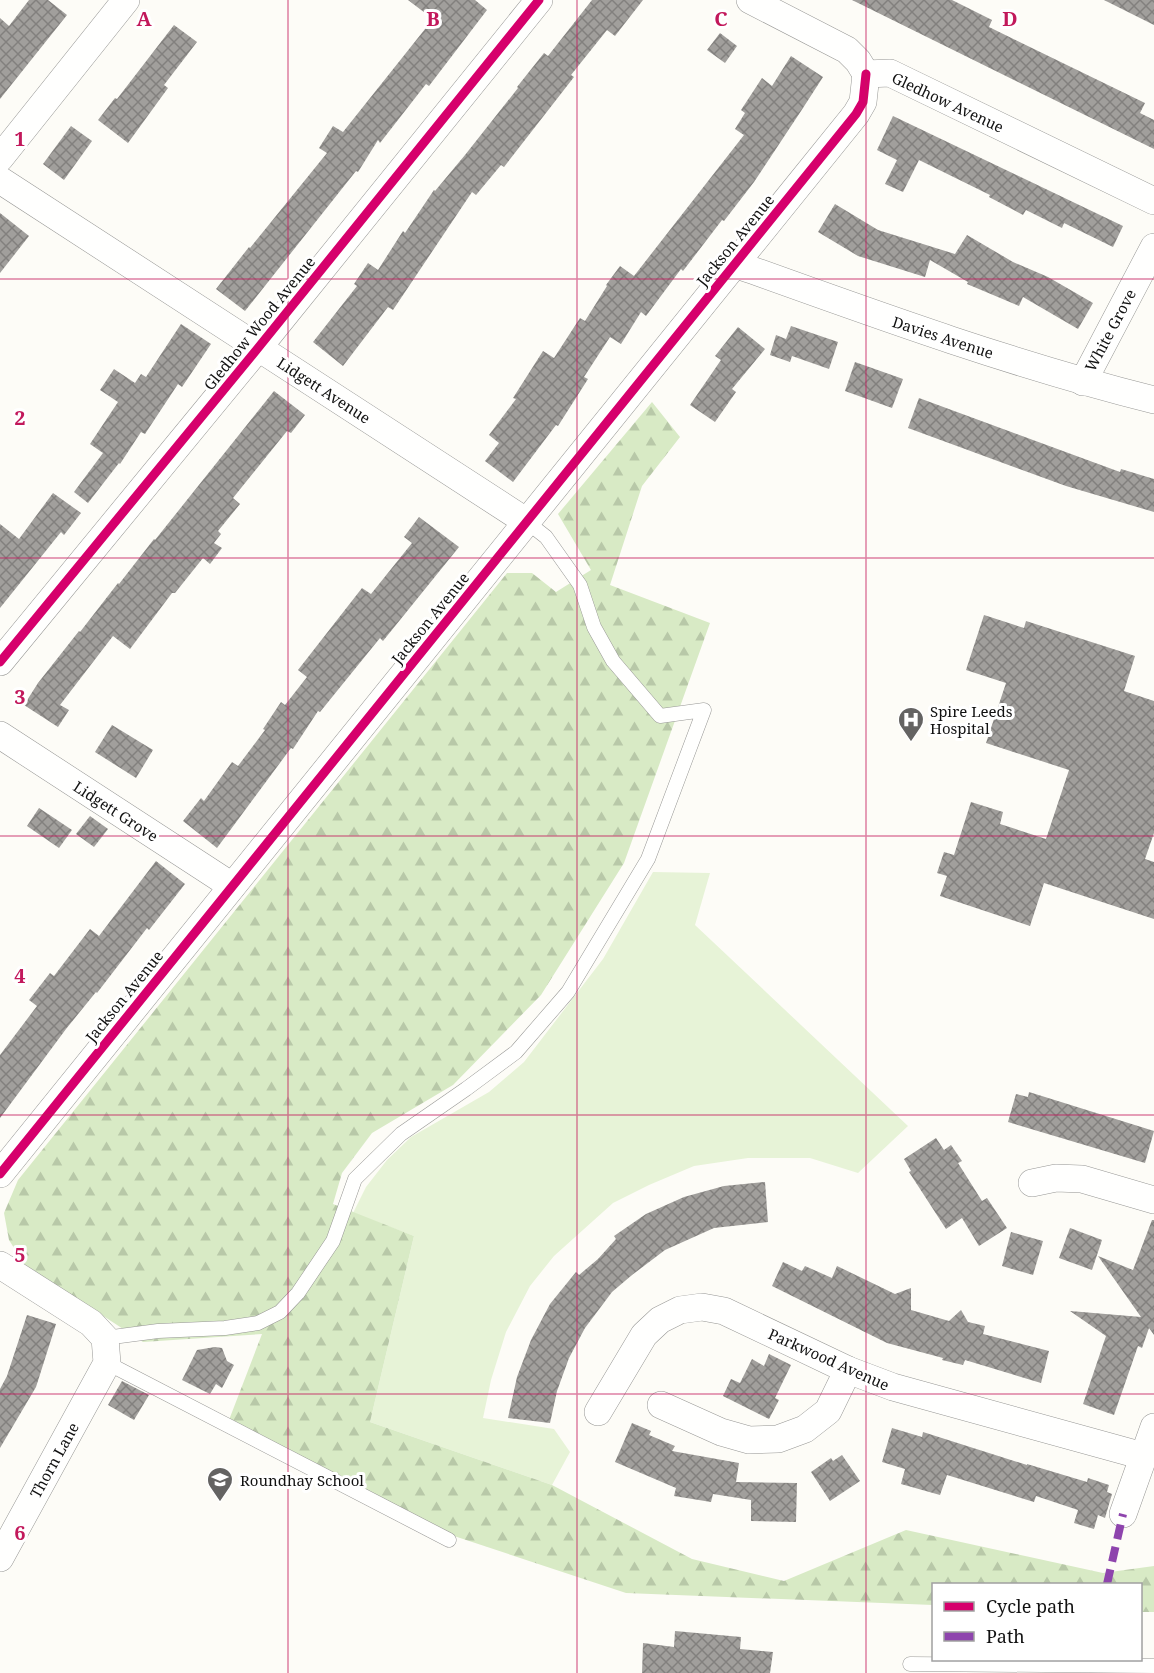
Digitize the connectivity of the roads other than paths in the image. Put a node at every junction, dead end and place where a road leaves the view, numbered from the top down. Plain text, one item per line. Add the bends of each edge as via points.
1 (126, 0) edge
2 (539, 0) edge
3 (758, 2) edge
4 (866, 74) junction
5 (0, 158) edge
6 (0, 180) edge
7 (1154, 201) edge
8 (1154, 247) edge
9 (735, 264) junction
10 (258, 348) junction
11 (1083, 382) junction
12 (1154, 400) edge
13 (527, 522) junction
14 (0, 662) edge
15 (0, 735) edge
16 (232, 886) junction
17 (0, 1174) edge
18 (1032, 1183) dead end
19 (1154, 1200) edge
20 (0, 1265) edge
21 (106, 1350) junction
22 (848, 1370) junction
23 (661, 1405) dead end
24 (598, 1412) dead end
25 (1154, 1427) edge
26 (1143, 1455) junction
27 (1123, 1514) dead end
28 (449, 1540) dead end
29 (0, 1558) edge
30 (910, 1664) dead end
31 (1154, 1666) edge

1 - 5 street
2 - 10 street, Gledhow Wood Avenue
3 - 4 street via 847,50
4 - 7 street, Gledhow Avenue via 890,73
4 - 9 street, Jackson Avenue via 863,102 856,114
6 - 10 street, Lidgett Avenue
8 - 11 street, White Grove
9 - 11 street, Davies Avenue via 938,337
9 - 13 street, Jackson Avenue
10 - 13 street, Lidgett Avenue
10 - 14 street, Gledhow Wood Avenue
11 - 12 street, Davies Avenue
13 - 16 street, Jackson Avenue
13 - 21 lane via 546,537 579,585 594,627 613,661 660,716 704,710 648,859 568,992 516,1052 401,1134 355,1179 333,1241 298,1293 280,1312 258,1323 158,1331
15 - 16 street, Lidgett Grove
16 - 17 street, Jackson Avenue
18 - 19 street via 1056,1178 1082,1179
20 - 21 street via 91,1323
21 - 28 lane
21 - 29 street, Thorn Lane
22 - 23 street via 828,1411 805,1429 778,1439 749,1440 721,1432
22 - 24 street, Parkwood Avenue via 724,1311 702,1307 680,1310 660,1320 644,1335
22 - 26 street, Parkwood Avenue via 893,1388
25 - 26 street
26 - 27 street
30 - 31 lane

